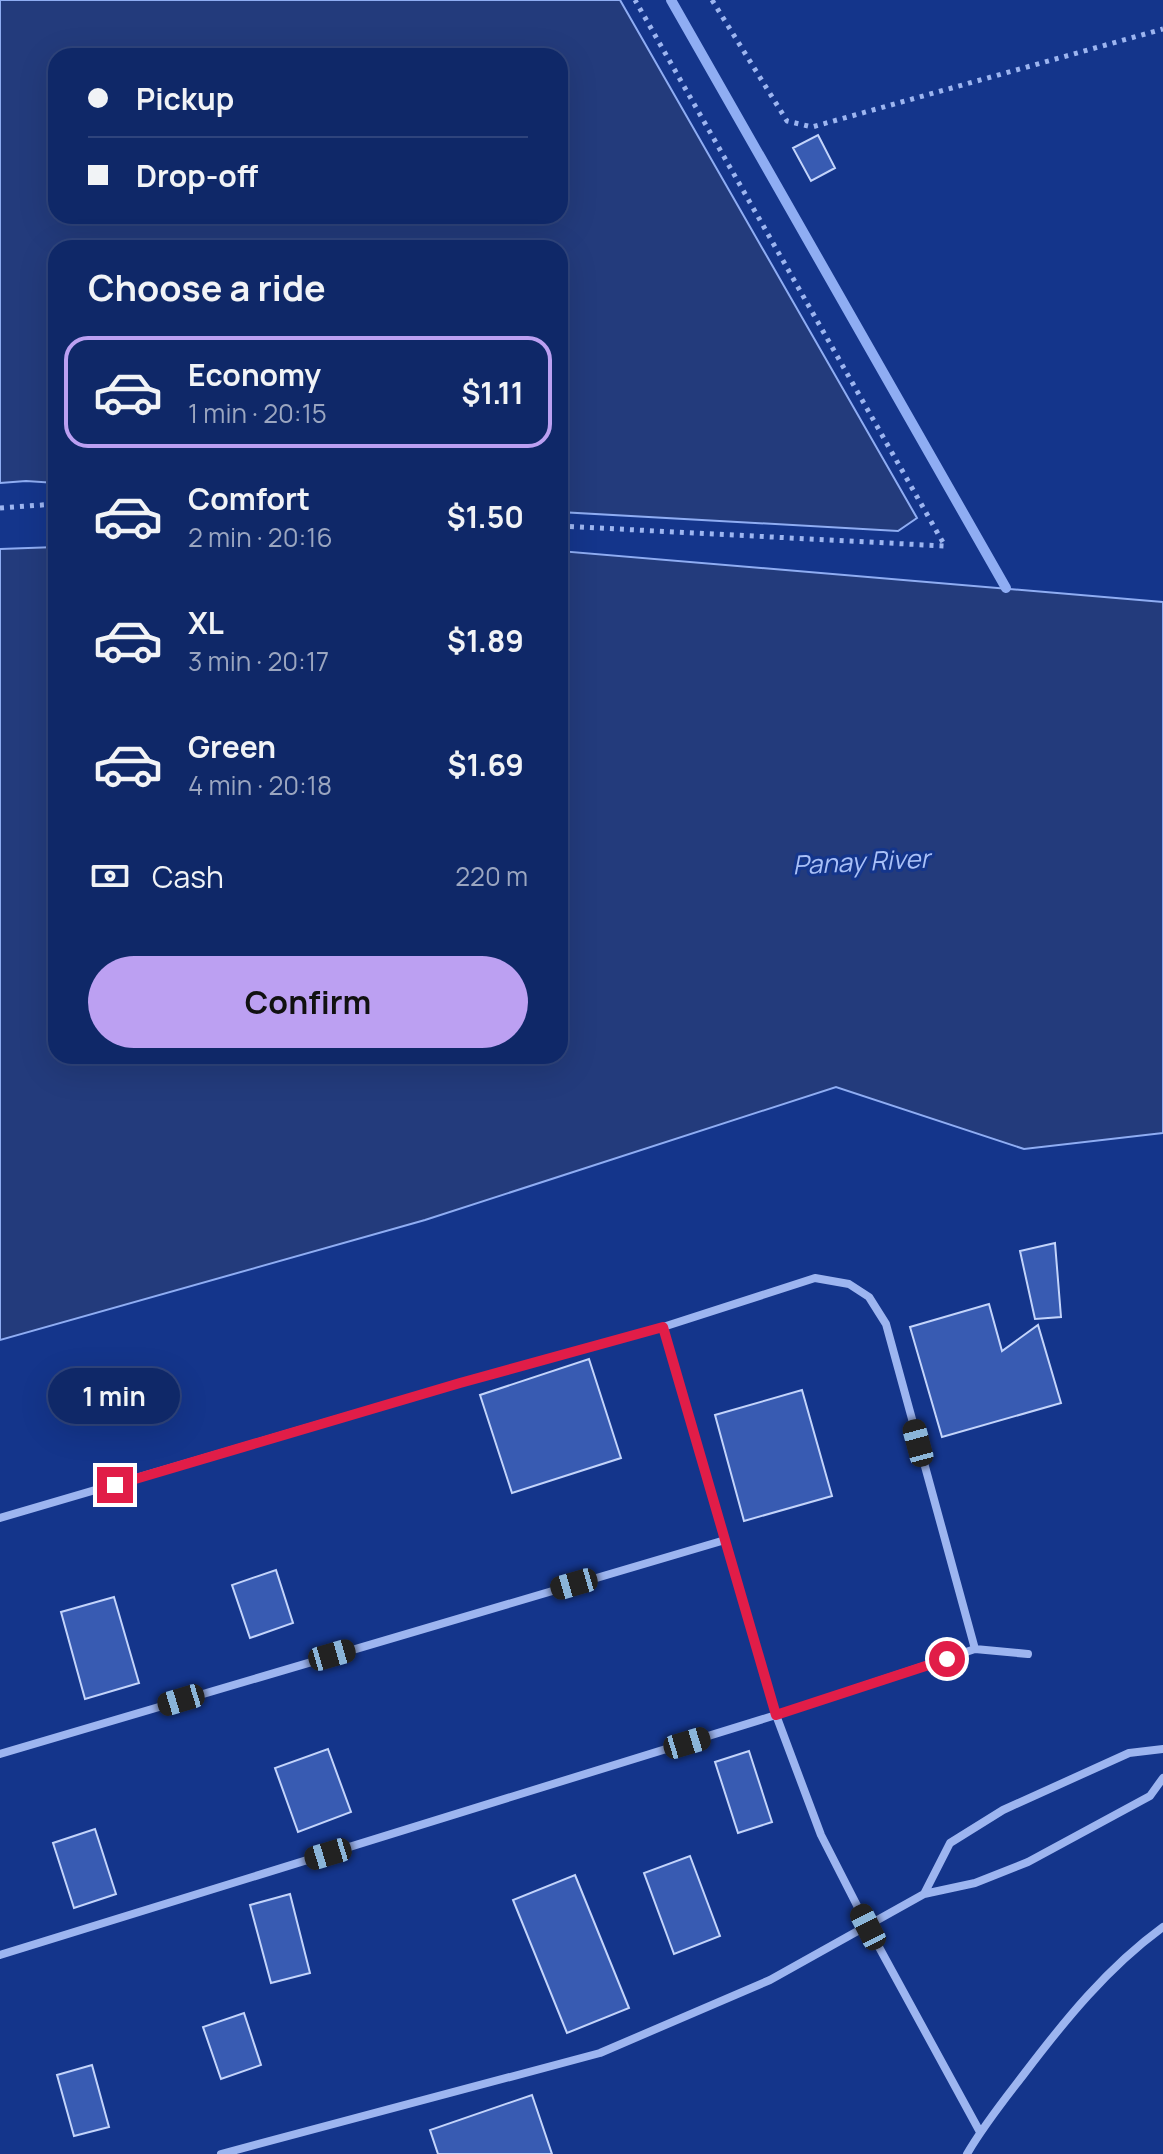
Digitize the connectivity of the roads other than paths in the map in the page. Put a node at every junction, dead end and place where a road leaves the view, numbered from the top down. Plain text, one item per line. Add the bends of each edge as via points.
1 (663, 1327) junction
2 (0, 1518) edge
3 (725, 1540) junction
4 (975, 1649) junction
5 (1028, 1654) dead end
6 (776, 1715) junction
7 (1163, 1749) edge
8 (0, 1754) edge
9 (1163, 1778) edge
10 (924, 1894) junction
11 (868, 1927) junction
12 (1163, 1927) edge
13 (0, 1955) edge
14 (980, 2132) junction
15 (221, 2154) edge
16 (967, 2154) edge

1 - 2 street
1 - 3 street
1 - 4 street via 815,1278 849,1284 869,1297 886,1324
3 - 6 street
3 - 8 street
4 - 5 street
4 - 6 street
6 - 11 street via 821,1835
6 - 13 street
7 - 10 street via 1129,1753 1003,1810 950,1843
9 - 10 street via 1150,1796 1028,1862 975,1883
10 - 11 street
11 - 14 street
11 - 15 street via 770,1980 600,2053
12 - 14 street via 1102,1980
14 - 16 street

